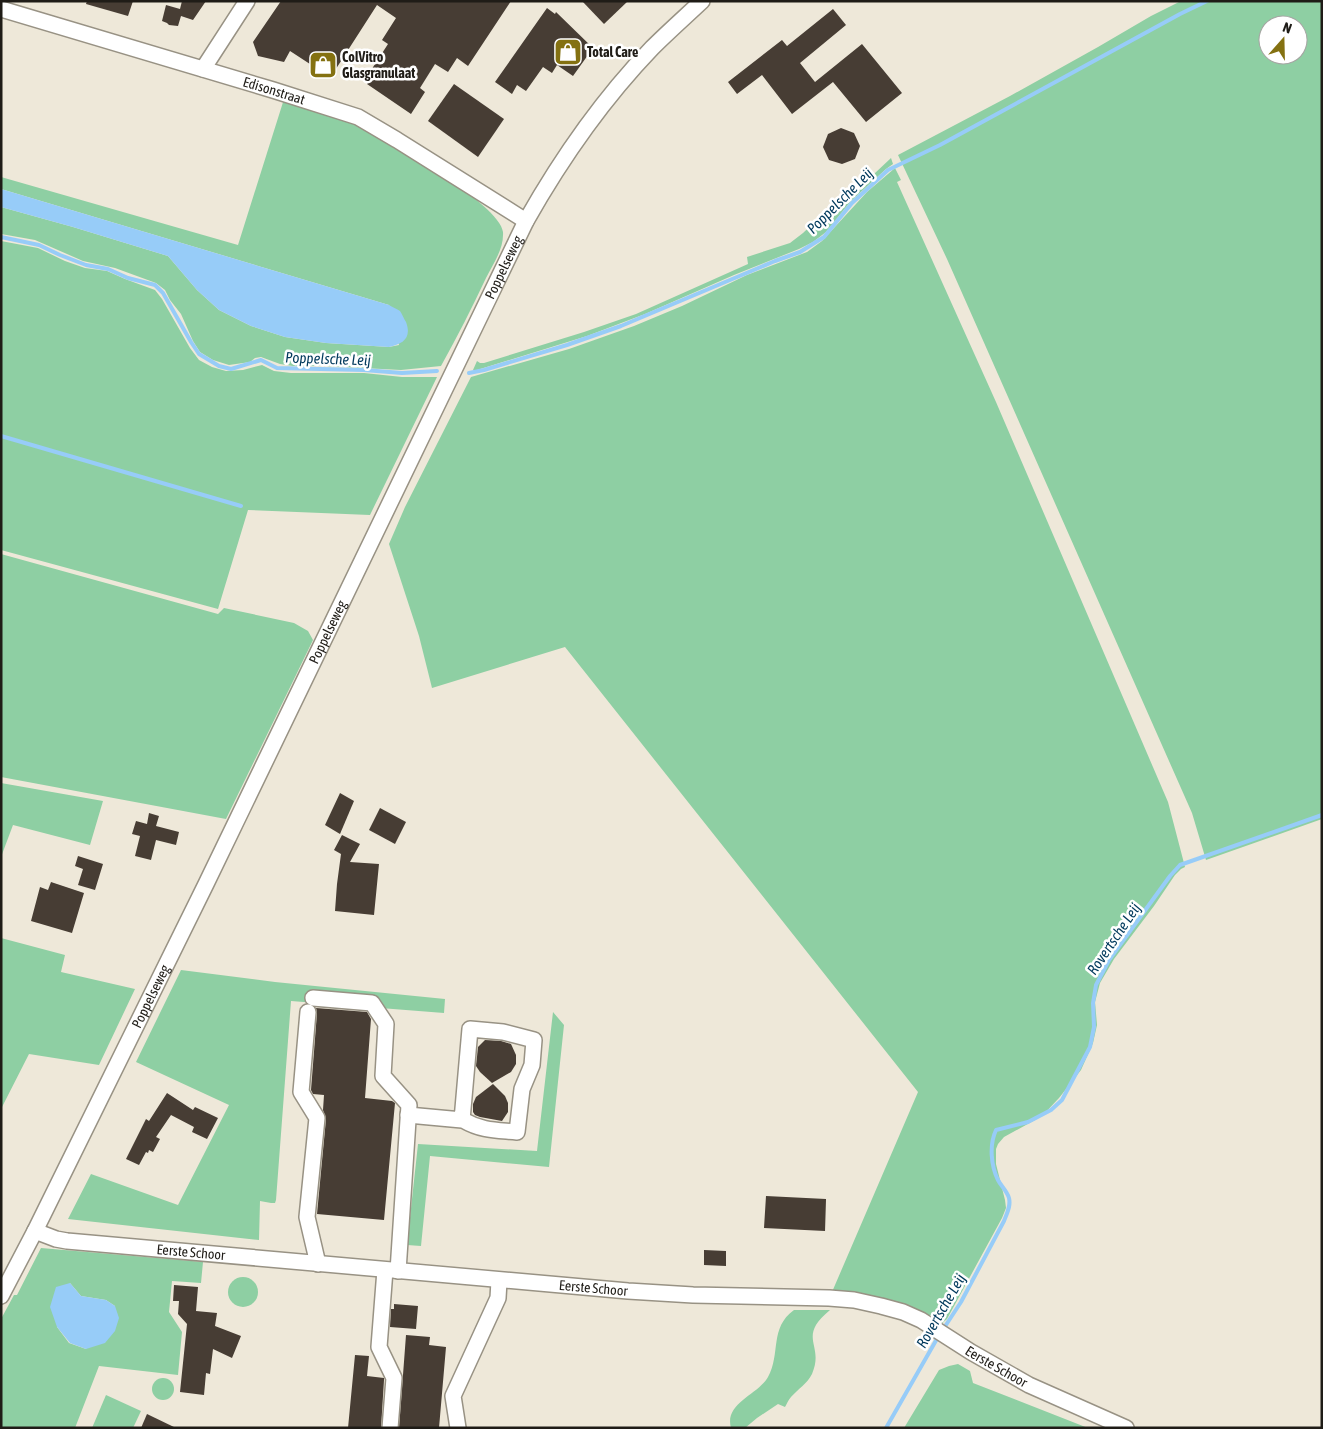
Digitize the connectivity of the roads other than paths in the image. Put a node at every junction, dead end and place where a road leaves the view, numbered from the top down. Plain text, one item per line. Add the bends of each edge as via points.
1 (247, 1) edge
2 (702, 1) edge
3 (1, 9) edge
4 (203, 69) junction
5 (526, 221) junction
6 (408, 1116) junction
7 (462, 1120) junction
8 (35, 1231) junction
9 (318, 1264) junction
10 (391, 1271) junction
11 (499, 1280) junction
12 (1, 1296) edge
13 (390, 1428) edge
14 (458, 1428) edge
15 (1126, 1428) edge

1 - 4 street
2 - 5 street, Poppelseweg via 651,49 612,93 579,135
3 - 4 street, Edisonstraat
4 - 5 street, Edisonstraat via 358,117
5 - 8 street, Poppelseweg
6 - 7 street
6 - 9 street via 409,1105 383,1076 386,1024 372,1003 310,1005 300,1092 317,1118 307,1218
6 - 10 street
7 - 7 street via 482,1128 517,1132 522,1089 532,1065 534,1040 503,1032 470,1029
8 - 9 street, Eerste Schoor via 67,1241
8 - 12 street, Poppelseweg
9 - 10 street, Eerste Schoor
10 - 11 street, Eerste Schoor
10 - 13 street via 378,1347 394,1378
11 - 14 street via 498,1298 453,1396
11 - 15 street, Eerste Schoor via 628,1291 854,1300 881,1306 921,1320 1029,1385

